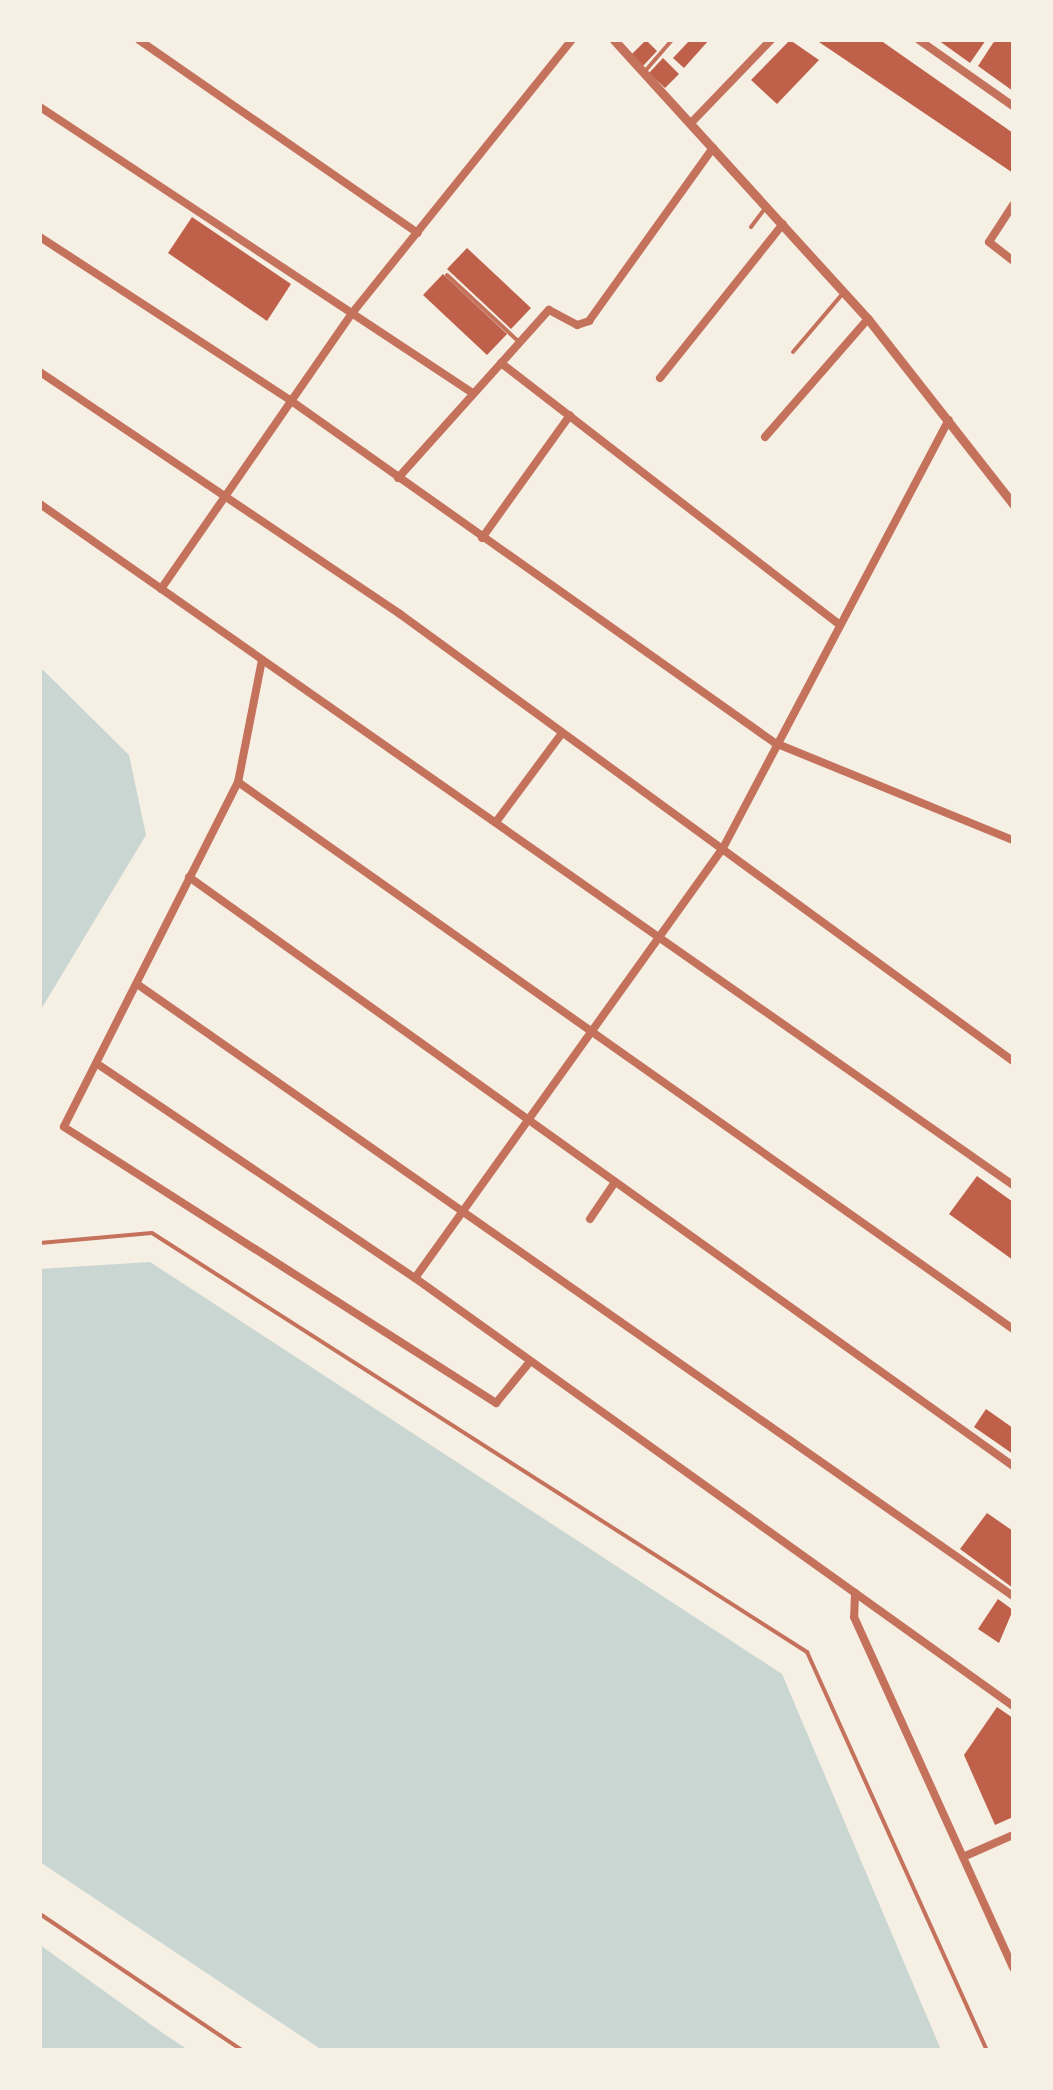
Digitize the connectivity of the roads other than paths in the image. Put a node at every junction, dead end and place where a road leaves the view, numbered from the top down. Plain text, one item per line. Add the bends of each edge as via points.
1 (139, 40) edge
2 (572, 40) edge
3 (614, 40) edge
4 (672, 40) edge
5 (771, 40) edge
6 (918, 40) edge
7 (643, 73) junction
8 (1013, 106) edge
9 (40, 108) edge
10 (691, 124) junction
11 (713, 148) junction
12 (767, 206) junction
13 (1013, 206) edge
14 (783, 224) junction
15 (751, 226) dead end
16 (418, 233) junction
17 (40, 238) edge
18 (1013, 261) edge
19 (447, 275) dead end
20 (844, 292) junction
21 (353, 312) junction
22 (868, 319) junction
23 (521, 344) junction
24 (793, 352) dead end
25 (501, 364) junction
26 (40, 372) edge
27 (660, 378) dead end
28 (471, 392) junction
29 (290, 400) junction
30 (570, 415) junction
31 (950, 420) junction
32 (765, 437) dead end
33 (398, 478) junction
34 (227, 493) junction
35 (40, 504) edge
36 (1013, 504) edge
37 (482, 538) junction
38 (161, 589) junction
39 (838, 623) junction
40 (262, 660) junction
41 (562, 733) junction
42 (775, 743) junction
43 (238, 782) junction
44 (496, 822) junction
45 (1013, 840) edge
46 (724, 848) junction
47 (189, 878) junction
48 (660, 935) junction
49 (137, 984) junction
50 (594, 1029) junction
51 (1013, 1061) edge
52 (99, 1065) junction
53 (526, 1122) junction
54 (613, 1185) junction
55 (1013, 1185) edge
56 (466, 1210) junction
57 (590, 1219) dead end
58 (40, 1243) edge
59 (415, 1278) junction
60 (1013, 1329) edge
61 (528, 1364) junction
62 (1013, 1466) edge
63 (855, 1593) junction
64 (1013, 1596) edge
65 (1013, 1706) edge
66 (1013, 1835) edge
67 (963, 1857) junction
68 (40, 1914) edge
69 (1013, 1968) edge
70 (242, 2050) edge
71 (987, 2050) edge

1 - 16 street
2 - 16 street
3 - 7 street
4 - 7 lane
5 - 10 street
6 - 8 street
7 - 10 street
9 - 21 street
10 - 11 street
11 - 12 street
11 - 23 street via 589,321 577,325 549,310
12 - 14 street
12 - 15 lane
13 - 18 street via 989,242
14 - 20 street
14 - 27 street
16 - 21 street
17 - 29 street
19 - 23 lane
20 - 22 street
20 - 24 lane
21 - 28 street
21 - 29 street
22 - 31 street
22 - 32 street
23 - 25 street
25 - 28 street
25 - 30 street
26 - 34 street
28 - 33 street
29 - 33 street
29 - 34 street
30 - 37 street
30 - 39 street
31 - 36 street
31 - 39 street
33 - 37 street
34 - 38 street
34 - 41 street
35 - 38 street
37 - 42 street
38 - 40 street
39 - 42 street
40 - 43 street
40 - 44 street
41 - 44 street
41 - 46 street
42 - 45 street
42 - 46 street
43 - 47 street
43 - 50 street
44 - 48 street
46 - 48 street
46 - 51 street
47 - 49 street
47 - 53 street
48 - 50 street
48 - 55 street
49 - 52 street
49 - 56 street
50 - 53 street
50 - 60 street
52 - 59 street
52 - 61 street via 65,1120 68,1133 496,1404
53 - 54 street
53 - 56 street
54 - 57 street
54 - 62 street
56 - 59 street
56 - 64 street
58 - 71 lane via 152,1233 807,1652
59 - 61 street
61 - 63 street
63 - 65 street
63 - 67 street via 854,1617
66 - 67 street
67 - 69 street
68 - 70 lane

